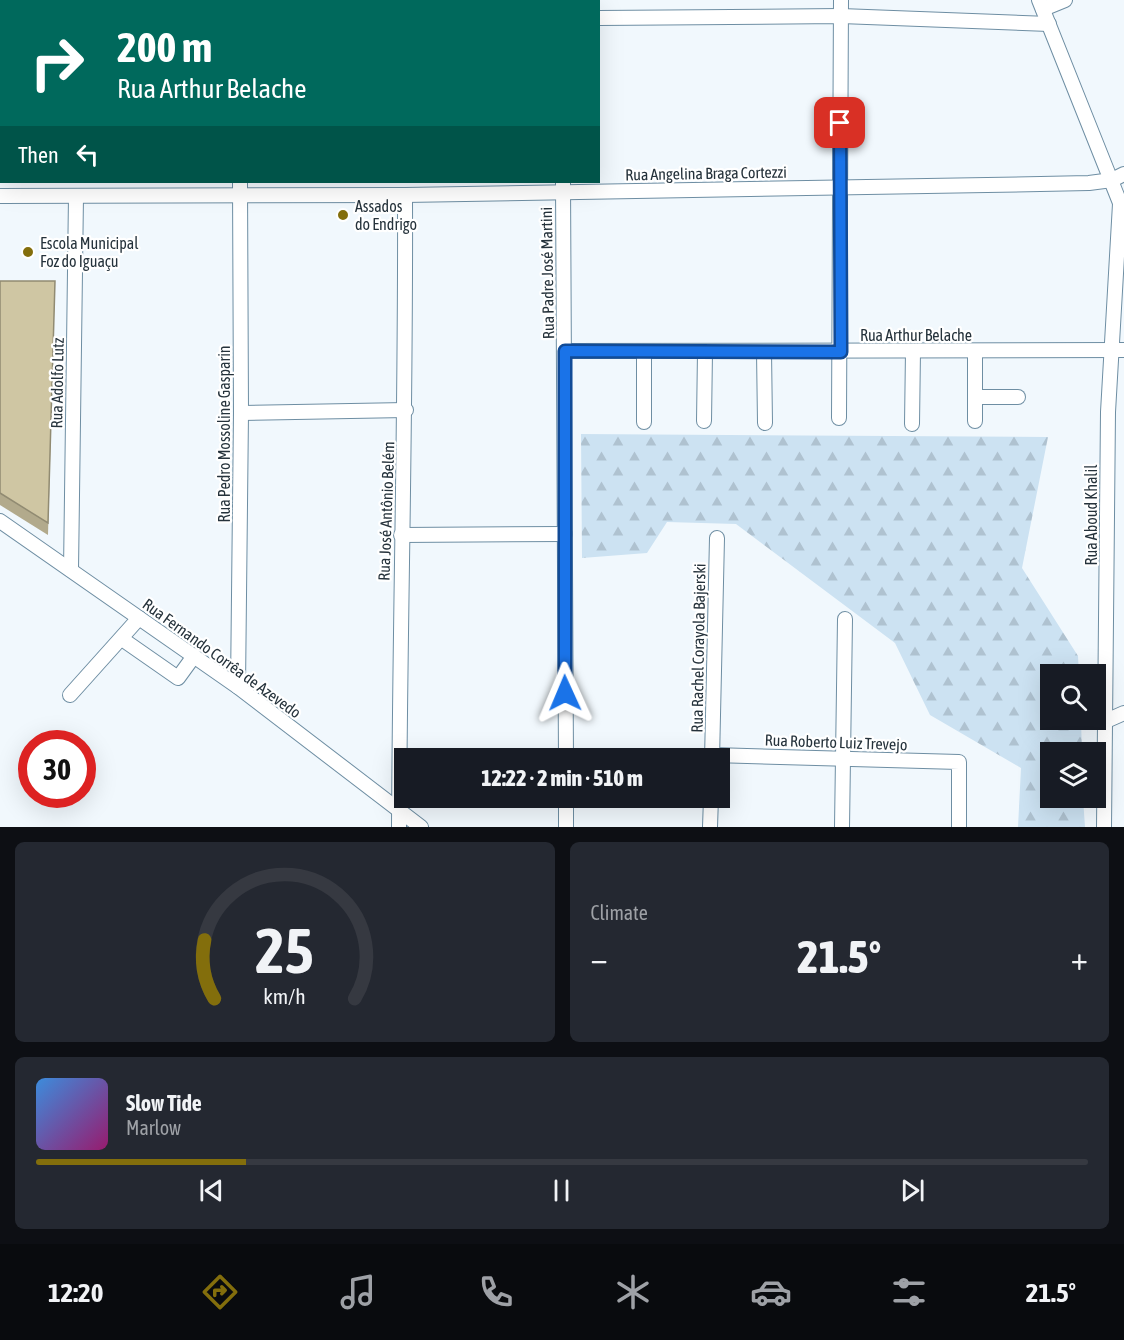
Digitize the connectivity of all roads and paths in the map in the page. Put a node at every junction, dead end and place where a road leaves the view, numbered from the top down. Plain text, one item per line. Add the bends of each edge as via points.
1 (841, 0) edge
2 (1065, 0) edge
3 (1041, 4) edge
4 (841, 16) junction
5 (600, 18) edge
6 (1049, 24) junction
7 (1118, 177) edge
8 (562, 186) edge
9 (839, 187) junction
10 (240, 188) edge
11 (405, 195) junction
12 (0, 196) edge
13 (76, 196) junction
14 (1122, 209) edge
15 (1117, 350) edge
16 (565, 351) junction
17 (644, 351) junction
18 (913, 351) junction
19 (975, 351) junction
20 (705, 352) junction
21 (764, 352) junction
22 (841, 352) junction
23 (975, 397) junction
24 (1018, 397) dead end
25 (406, 410) junction
26 (241, 413) junction
27 (839, 417) dead end
28 (704, 421) dead end
29 (975, 421) dead end
30 (644, 422) dead end
31 (765, 423) dead end
32 (912, 424) dead end
33 (0, 521) edge
34 (565, 534) junction
35 (401, 535) junction
36 (717, 538) dead end
37 (71, 570) junction
38 (139, 618) junction
39 (845, 619) dead end
40 (122, 639) junction
41 (194, 656) junction
42 (238, 687) junction
43 (70, 695) dead end
44 (1124, 713) edge
45 (1106, 721) joint
46 (1106, 730) edge
47 (566, 748) edge
48 (713, 748) edge
49 (730, 757) edge
50 (843, 759) junction
51 (566, 808) edge
52 (711, 808) edge
53 (399, 812) junction
54 (399, 827) edge
55 (421, 827) edge
56 (566, 827) edge
57 (710, 827) edge
58 (842, 827) edge
59 (960, 827) edge
60 (1104, 827) edge

1 - 4 street
2 - 3 street
3 - 6 street
4 - 5 street
4 - 6 street
4 - 9 street
6 - 7 street
7 - 9 street, Rua Angelina Braga Cortezzi via 1077,183
7 - 14 street
8 - 9 street, Rua Angelina Braga Cortezzi
8 - 11 street, Rua Angelina Braga Cortezzi
8 - 16 street, Rua Padre José Martini
9 - 22 street
10 - 11 street, Rua Angelina Braga Cortezzi
10 - 13 street, Rua Angelina Braga Cortezzi
10 - 26 street, Rua Pedro Mossoline Gasparin
11 - 25 street, Rua José Antônio Belém
12 - 13 street, Rua Angelina Braga Cortezzi
13 - 37 street, Rua Adolfo Lutz
14 - 15 street, Rua Aboud Khalil
15 - 19 street, Rua Arthur Belache
15 - 45 street, Rua Aboud Khalil
16 - 17 street, Rua Arthur Belache
16 - 34 street, Rua Padre José Martini
17 - 20 street, Rua Arthur Belache
17 - 30 street
18 - 19 street, Rua Arthur Belache
18 - 22 street, Rua Arthur Belache
18 - 32 street
19 - 23 street
20 - 21 street, Rua Arthur Belache
20 - 28 street
21 - 22 street, Rua Arthur Belache
21 - 31 street
22 - 27 street
23 - 24 street
23 - 29 street
25 - 26 street
25 - 35 street, Rua José Antônio Belém
26 - 42 street, Rua Pedro Mossoline Gasparin
33 - 37 street, Rua Fernando Corrêa de Azevedo
34 - 35 street
34 - 47 street, Rua Padre José Martini
35 - 53 street, Rua José Antônio Belém
36 - 48 street, Rua Rachel Corayola Bajerski
37 - 38 street, Rua Fernando Corrêa de Azevedo
38 - 40 street
38 - 41 street, Rua Fernando Corrêa de Azevedo
39 - 50 street
40 - 41 street via 178,678
40 - 43 street
41 - 42 street, Rua Fernando Corrêa de Azevedo
42 - 53 street, Rua Fernando Corrêa de Azevedo
44 - 45 street
46 - 60 street, Rua Aboud Khalil
49 - 50 street, Rua Roberto Luiz Trevejo
50 - 58 street
50 - 59 street, Rua Roberto Luiz Trevejo via 959,762
51 - 56 street
52 - 57 street
53 - 54 street, Rua José Antônio Belém
53 - 55 street, Rua Fernando Corrêa de Azevedo

